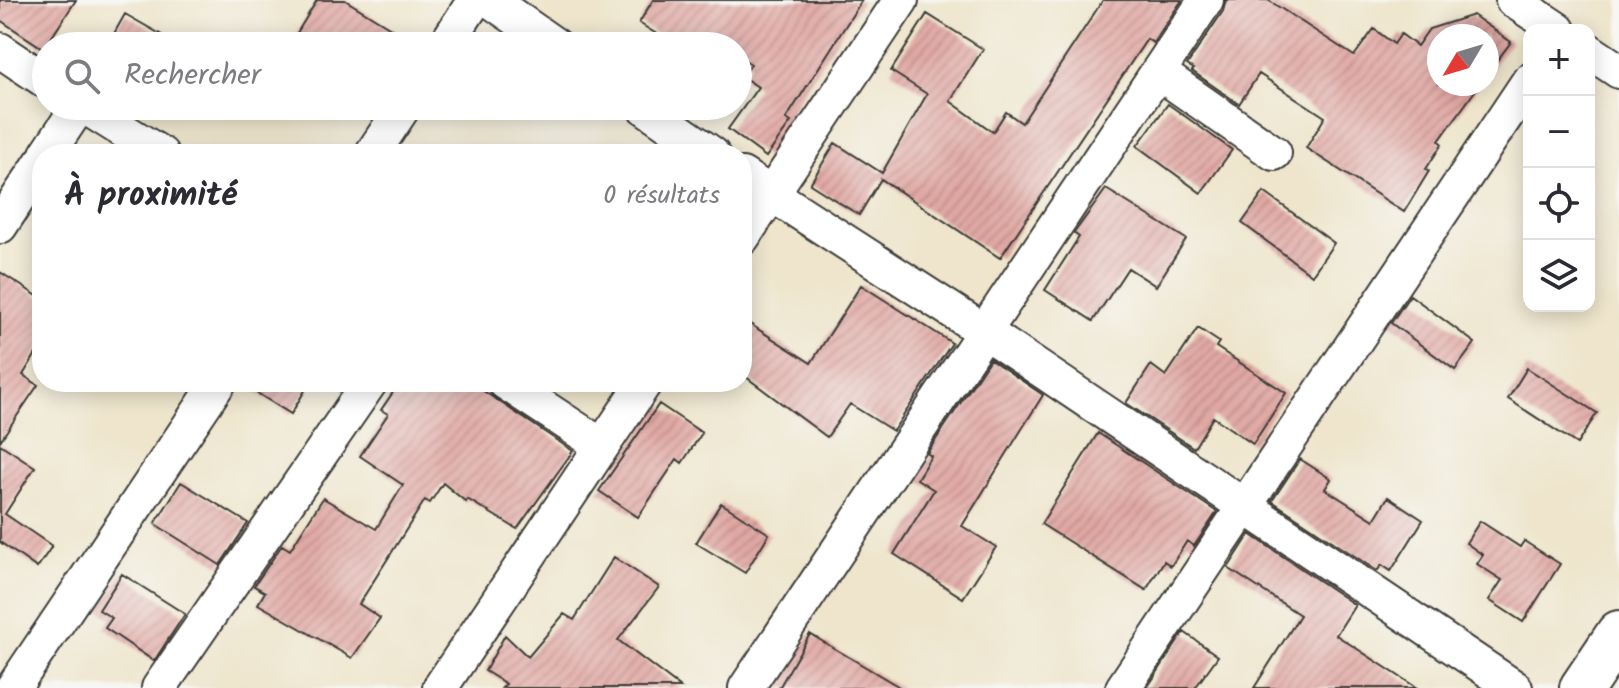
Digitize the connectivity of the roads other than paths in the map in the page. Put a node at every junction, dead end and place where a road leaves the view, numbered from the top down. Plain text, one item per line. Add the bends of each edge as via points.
1 (475, 0) edge
2 (490, 0) edge
3 (901, 0) edge
4 (1206, 0) edge
5 (1513, 0) edge
6 (1549, 24) edge
7 (454, 32) edge
8 (536, 32) edge
9 (0, 50) edge
10 (1595, 55) edge
11 (1619, 71) edge
12 (32, 72) edge
13 (1158, 72) junction
14 (1523, 90) edge
15 (71, 120) edge
16 (104, 120) edge
17 (395, 120) edge
18 (663, 120) edge
19 (54, 144) edge
20 (144, 144) edge
21 (379, 144) edge
22 (698, 144) edge
23 (1274, 153) dead end
24 (32, 177) edge
25 (752, 182) edge
26 (771, 195) junction
27 (752, 223) edge
28 (0, 226) edge
29 (985, 332) junction
30 (212, 392) edge
31 (363, 392) edge
32 (520, 392) edge
33 (638, 392) edge
34 (602, 446) junction
35 (1244, 507) junction
36 (1619, 633) edge
37 (449, 685) edge
38 (13, 688) edge
39 (159, 688) edge
40 (746, 688) edge
41 (1123, 688) edge
42 (1515, 688) edge
43 (1582, 688) edge

1 - 7 street
2 - 8 street
3 - 26 street
4 - 13 street
5 - 6 street
9 - 12 street
10 - 11 street
13 - 23 street
13 - 29 street
14 - 35 street
15 - 19 street
16 - 20 street
17 - 21 street
18 - 22 street
24 - 28 street
25 - 26 street
26 - 27 street
26 - 29 street
29 - 35 street
29 - 40 street
30 - 38 street
31 - 39 street
32 - 34 street
33 - 34 street
34 - 37 street
35 - 41 street
35 - 42 street
36 - 43 street

